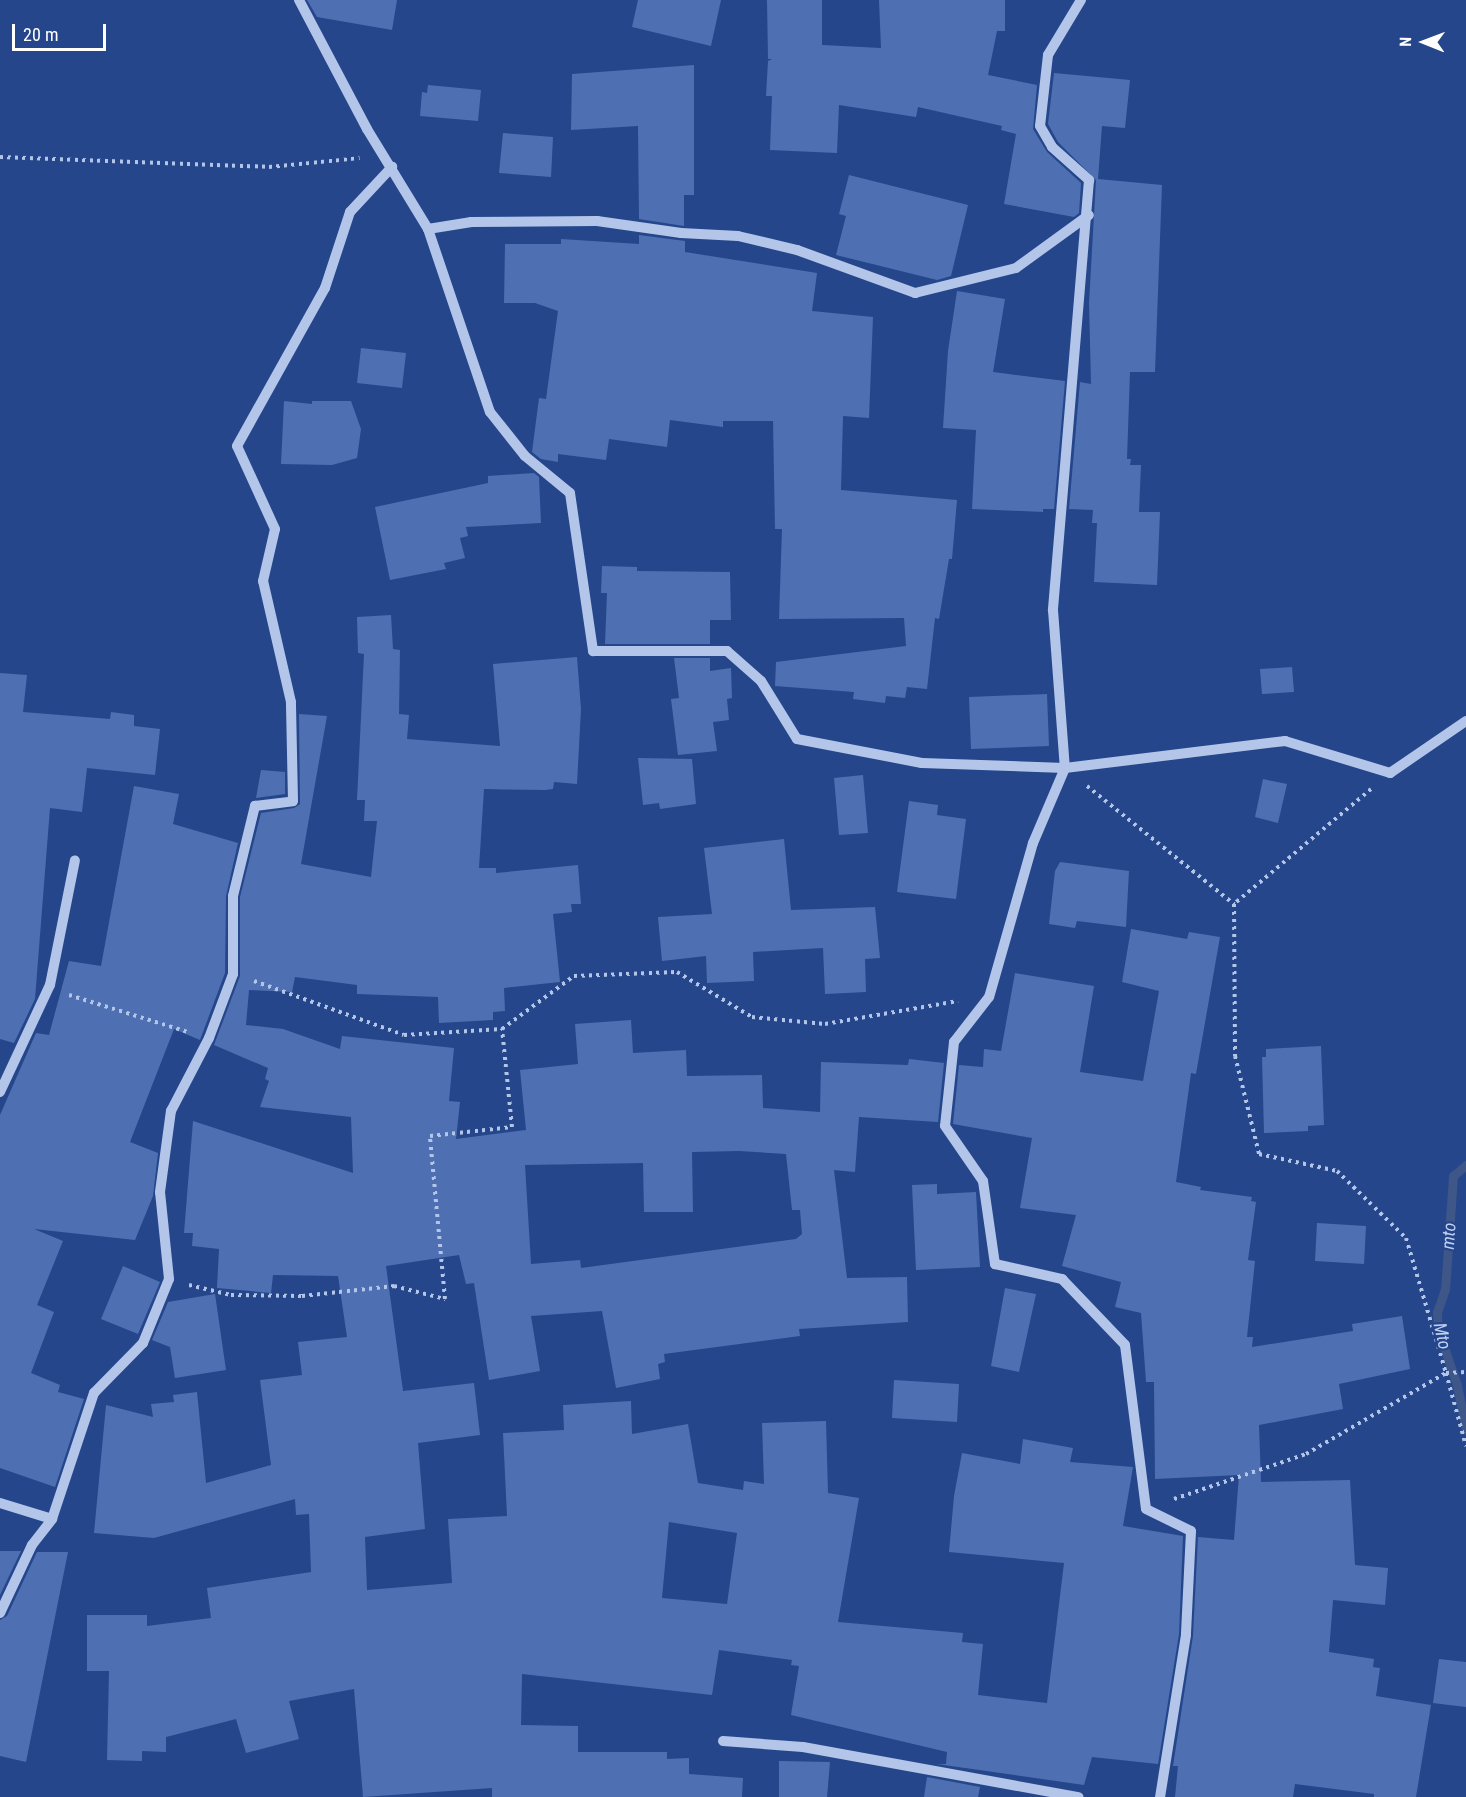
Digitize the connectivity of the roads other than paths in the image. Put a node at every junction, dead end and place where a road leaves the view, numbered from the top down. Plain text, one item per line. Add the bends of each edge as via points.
1 (300, 0) edge
2 (1081, 0) edge
3 (392, 167) junction
4 (1089, 215) junction
5 (428, 229) junction
6 (1466, 721) edge
7 (1065, 768) junction
8 (75, 860) dead end
9 (0, 1092) edge
10 (0, 1503) edge
11 (52, 1519) junction
12 (0, 1613) edge
13 (723, 1741) dead end
14 (1078, 1797) edge
15 (1160, 1797) edge

1 - 3 street via 309,24
2 - 4 street via 1048,55 1040,126 1052,147 1089,180
3 - 5 street
3 - 11 street via 351,212 325,288 237,446 275,529 263,581 291,702 293,801 255,806 233,896 233,974 209,1038 171,1111 160,1192 169,1279 143,1343 94,1393
4 - 5 street via 1016,268 915,293 797,250 738,236 681,233 597,221 471,222
4 - 7 street via 1076,312 1053,610
5 - 7 street via 490,412 525,456 570,493 593,651 727,651 761,681 797,739 922,763
6 - 7 street via 1390,773 1285,741
7 - 15 street via 1033,843 988,997 954,1042 945,1126 983,1182 995,1264 1062,1279 1125,1345 1146,1509 1191,1531 1186,1635
8 - 9 street via 50,985
10 - 11 street
11 - 12 street via 32,1545
13 - 14 street via 803,1747

